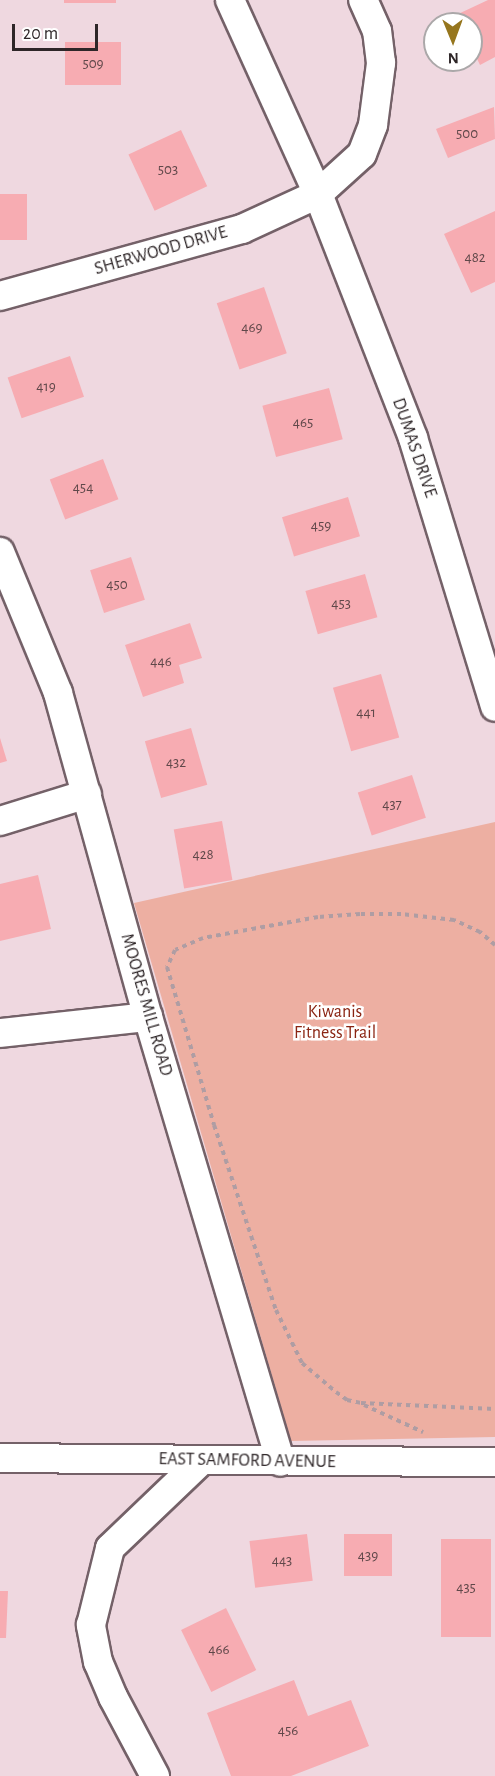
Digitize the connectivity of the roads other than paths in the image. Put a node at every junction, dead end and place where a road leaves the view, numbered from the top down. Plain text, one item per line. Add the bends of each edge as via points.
1 (230, 0) edge
2 (363, 0) edge
3 (318, 194) junction
4 (0, 296) edge
5 (0, 552) edge
6 (495, 707) edge
7 (87, 794) junction
8 (0, 821) edge
9 (148, 1017) junction
10 (0, 1034) edge
11 (0, 1458) edge
12 (201, 1461) junction
13 (281, 1462) junction
14 (495, 1462) edge
15 (155, 1776) edge

1 - 3 street, DUMAS DRIVE
2 - 3 street via 377,31 381,63 374,125 362,154
3 - 4 street, SHERWOOD DRIVE via 242,229
3 - 6 street, DUMAS DRIVE via 413,438
5 - 7 street, MOORES MILL ROAD via 58,693
7 - 8 street
7 - 9 street, MOORES MILL ROAD
9 - 10 street
9 - 13 street, MOORES MILL ROAD
11 - 12 street, EAST SAMFORD AVENUE
12 - 13 street, EAST SAMFORD AVENUE
12 - 15 street via 110,1548 91,1625 98,1662 113,1698
13 - 14 street, EAST SAMFORD AVENUE

